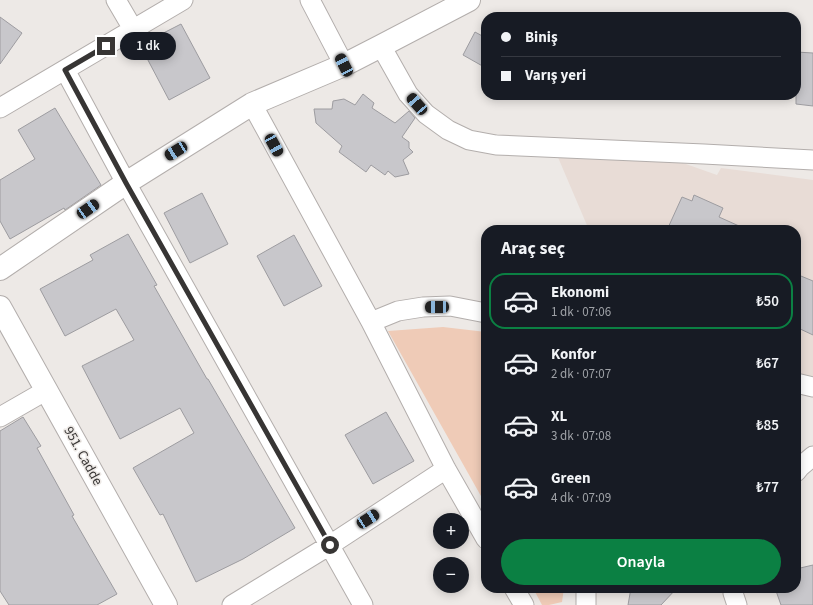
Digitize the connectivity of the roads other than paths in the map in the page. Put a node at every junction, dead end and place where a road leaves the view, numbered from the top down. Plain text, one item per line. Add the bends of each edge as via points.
1 (116, 0) edge
2 (183, 0) edge
3 (310, 0) edge
4 (469, 0) edge
5 (133, 30) junction
6 (381, 46) junction
7 (344, 65) junction
8 (65, 70) junction
9 (252, 104) junction
10 (0, 108) edge
11 (813, 160) edge
12 (126, 183) junction
13 (0, 269) edge
14 (0, 307) edge
15 (481, 311) edge
16 (371, 322) junction
17 (801, 384) edge
18 (813, 386) edge
19 (47, 390) junction
20 (0, 417) edge
21 (813, 456) edge
22 (801, 466) edge
23 (446, 469) junction
24 (481, 530) edge
25 (330, 545) junction
26 (517, 593) edge
27 (586, 593) edge
28 (733, 593) edge
29 (166, 605) edge
30 (232, 605) edge
31 (363, 605) edge
32 (524, 605) edge
33 (586, 605) edge
34 (736, 605) edge

1 - 5 street
2 - 5 street
3 - 7 street
4 - 6 street
5 - 8 street
6 - 7 street
6 - 11 street via 408,94 426,114 448,130 469,140 496,145
7 - 9 street
8 - 10 street
8 - 12 street
9 - 12 street
9 - 16 street
12 - 13 street
12 - 25 street
14 - 19 street, 951. Cadde
15 - 16 street via 450,306 423,307 398,311
16 - 23 street
17 - 18 street
19 - 20 street
19 - 29 street, 951. Cadde
21 - 22 street
23 - 24 street
23 - 25 street
25 - 30 street
25 - 31 street
26 - 32 street
27 - 33 street
28 - 34 street

